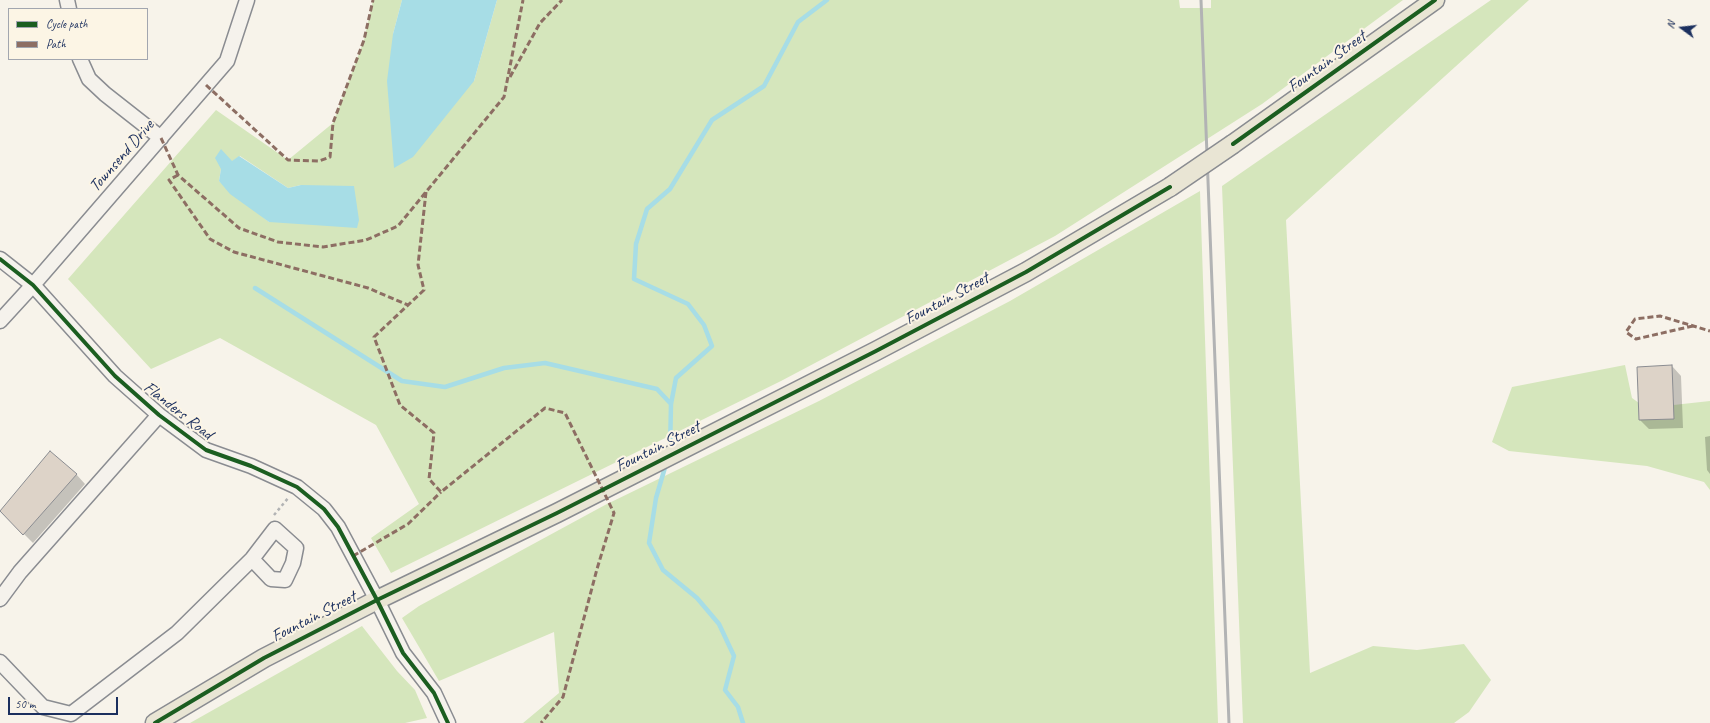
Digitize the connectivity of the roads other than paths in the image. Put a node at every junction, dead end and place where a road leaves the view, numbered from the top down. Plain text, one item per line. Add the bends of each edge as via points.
1 (247, 0) edge
2 (1435, 0) edge
3 (80, 60) edge
4 (161, 138) junction
5 (0, 259) edge
6 (33, 285) junction
7 (0, 321) edge
8 (159, 415) junction
9 (252, 559) junction
10 (0, 599) edge
11 (377, 600) junction
12 (0, 662) edge
13 (155, 723) edge
14 (448, 723) edge

1 - 4 street, Townsend Drive via 227,61
2 - 11 main road, Fountain Street, bridge via 1170,187 1026,272 557,513
3 - 4 street via 89,79 104,94
4 - 6 street, Townsend Drive
5 - 6 street, Flanders Road
6 - 7 street, Townsend Drive
6 - 8 street, Flanders Road via 114,376
8 - 10 street via 20,572
8 - 11 street, Flanders Road via 206,450 251,466 297,487 324,509 338,527
9 - 9 street via 275,529 296,548 293,563 285,580 271,579
9 - 12 street via 177,633 70,714 43,707
11 - 13 main road, Fountain Street via 264,658
11 - 14 street, Flanders Road via 403,653 434,693

